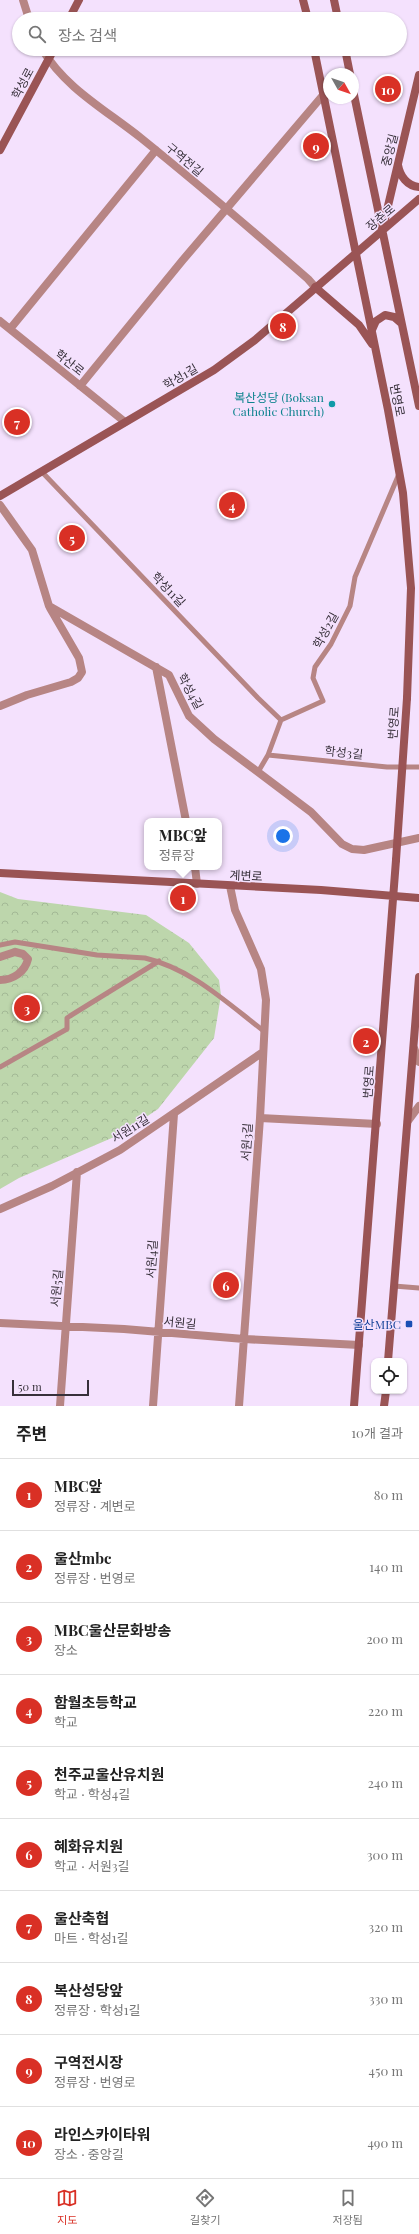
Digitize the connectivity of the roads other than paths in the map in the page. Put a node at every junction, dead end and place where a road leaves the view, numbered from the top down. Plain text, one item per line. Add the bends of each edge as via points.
1 (23, 0) edge
2 (79, 0) edge
3 (303, 0) edge
4 (334, 0) edge
5 (27, 12) edge
6 (73, 12) edge
7 (306, 12) edge
8 (337, 12) edge
9 (46, 56) edge
10 (51, 56) edge
11 (316, 56) edge
12 (346, 56) edge
13 (49, 60) junction
14 (349, 68) edge
15 (419, 74) edge
16 (323, 90) edge
17 (323, 95) edge
18 (326, 104) edge
19 (356, 104) edge
20 (0, 150) edge
21 (156, 150) junction
22 (398, 164) junction
23 (419, 187) edge
24 (419, 199) edge
25 (227, 209) junction
26 (382, 231) junction
27 (356, 253) junction
28 (315, 287) junction
29 (0, 321) edge
30 (402, 324) junction
31 (10, 330) junction
32 (372, 331) junction
33 (376, 350) junction
34 (80, 386) junction
35 (417, 387) edge
36 (419, 406) edge
37 (125, 422) junction
38 (42, 472) junction
39 (400, 472) junction
40 (0, 496) edge
41 (0, 505) edge
42 (49, 606) junction
43 (156, 667) junction
44 (0, 706) edge
45 (281, 720) junction
46 (268, 755) junction
47 (419, 767) edge
48 (258, 772) junction
49 (185, 818) edge
50 (419, 838) edge
51 (195, 870) edge
52 (0, 873) edge
53 (197, 884) junction
54 (230, 886) junction
55 (394, 896) junction
56 (419, 898) edge
57 (0, 945) edge
58 (0, 957) edge
59 (159, 961) junction
60 (419, 977) edge
61 (0, 980) edge
62 (265, 1032) junction
63 (414, 1048) junction
64 (263, 1052) junction
65 (419, 1062) edge
66 (0, 1067) edge
67 (419, 1106) edge
68 (174, 1114) junction
69 (260, 1118) junction
70 (408, 1121) junction
71 (377, 1124) junction
72 (77, 1172) junction
73 (0, 1209) edge
74 (394, 1286) junction
75 (419, 1288) edge
76 (0, 1323) edge
77 (65, 1326) junction
78 (157, 1332) junction
79 (244, 1339) junction
80 (358, 1345) junction
81 (388, 1358) edge
82 (386, 1394) edge
83 (60, 1406) edge
84 (153, 1406) edge
85 (239, 1406) edge
86 (354, 1406) edge
87 (384, 1406) edge

1 - 5 street
2 - 6 main road
3 - 7 main road
4 - 8 main road
9 - 13 street, 구역전길
10 - 13 main road, 학성로
11 - 16 main road, 번영로
12 - 14 main road
13 - 20 main road, 학성로
13 - 21 street, 구역전길 via 59,74 73,86
15 - 22 main road, 중앙길
17 - 25 street
18 - 27 main road, 번영로
19 - 26 main road, 번영로
21 - 25 street, 구역전길
21 - 31 street
22 - 23 main road via 405,181
22 - 26 main road, 중앙길
24 - 26 main road, 장춘로
25 - 28 street, 구역전길
25 - 34 street
26 - 27 main road, 장춘로
26 - 30 main road, 번영로
27 - 28 main road, 학성1길
27 - 32 main road, 번영로
28 - 33 main road via 358,324
28 - 37 main road, 학성1길 via 255,340 214,370
29 - 31 street, 학산로
30 - 32 main road via 394,317 385,315 376,321
30 - 35 main road, 번영로
31 - 34 street, 학산로
32 - 33 main road, 번영로
33 - 39 main road, 번영로
34 - 37 street, 학산로
35 - 36 main road, 번영로
37 - 38 main road, 학성1길
38 - 40 main road, 학성1길
38 - 45 lane, 학성11길
39 - 45 lane, 학성2길 via 355,577 350,606 331,644 314,668 313,678 323,701
39 - 55 main road, 번영로, bridge via 411,588 407,698
41 - 42 street via 32,550
42 - 43 street, 학성4길
42 - 44 street via 79,658 82,672 71,682
43 - 48 street, 학성4길 via 173,680 189,716 214,739
43 - 49 street
45 - 46 lane
46 - 47 lane, 학성3길 via 387,767
46 - 48 lane
48 - 50 street, 학성4길 via 311,812 342,844 352,849 364,850
51 - 53 street
52 - 53 main road, 계변로
53 - 54 main road, 계변로
54 - 55 main road, 계변로
54 - 62 street, 서원3길 via 235,910 261,969 265,985
55 - 56 main road, 계변로
55 - 71 main road, 번영로
57 - 59 lane via 15,942 66,951
58 - 61 street via 15,952 24,954 28,960 26,966 15,976 8,980
59 - 62 lane via 176,967 195,979
59 - 66 lane via 67,1018 67,1028
60 - 63 main road
62 - 64 street, 서원3길
63 - 65 street
63 - 70 main road
64 - 68 street, 서원11길
64 - 69 street, 서원3길
67 - 70 street
68 - 72 street, 서원11길 via 120,1150
68 - 78 street, 서원4길
69 - 71 street
69 - 79 street, 서원3길
70 - 74 main road
71 - 80 main road, 번영로
72 - 73 street, 서원11길
72 - 77 street, 서원5길
74 - 75 lane
74 - 81 main road
76 - 77 street, 서원길
77 - 78 street, 서원길
77 - 83 street, 서원5길
78 - 79 street, 서원길
78 - 84 street, 서원4길
79 - 80 street, 서원길
79 - 85 street, 서원3길
80 - 86 main road, 번영로
82 - 87 main road

